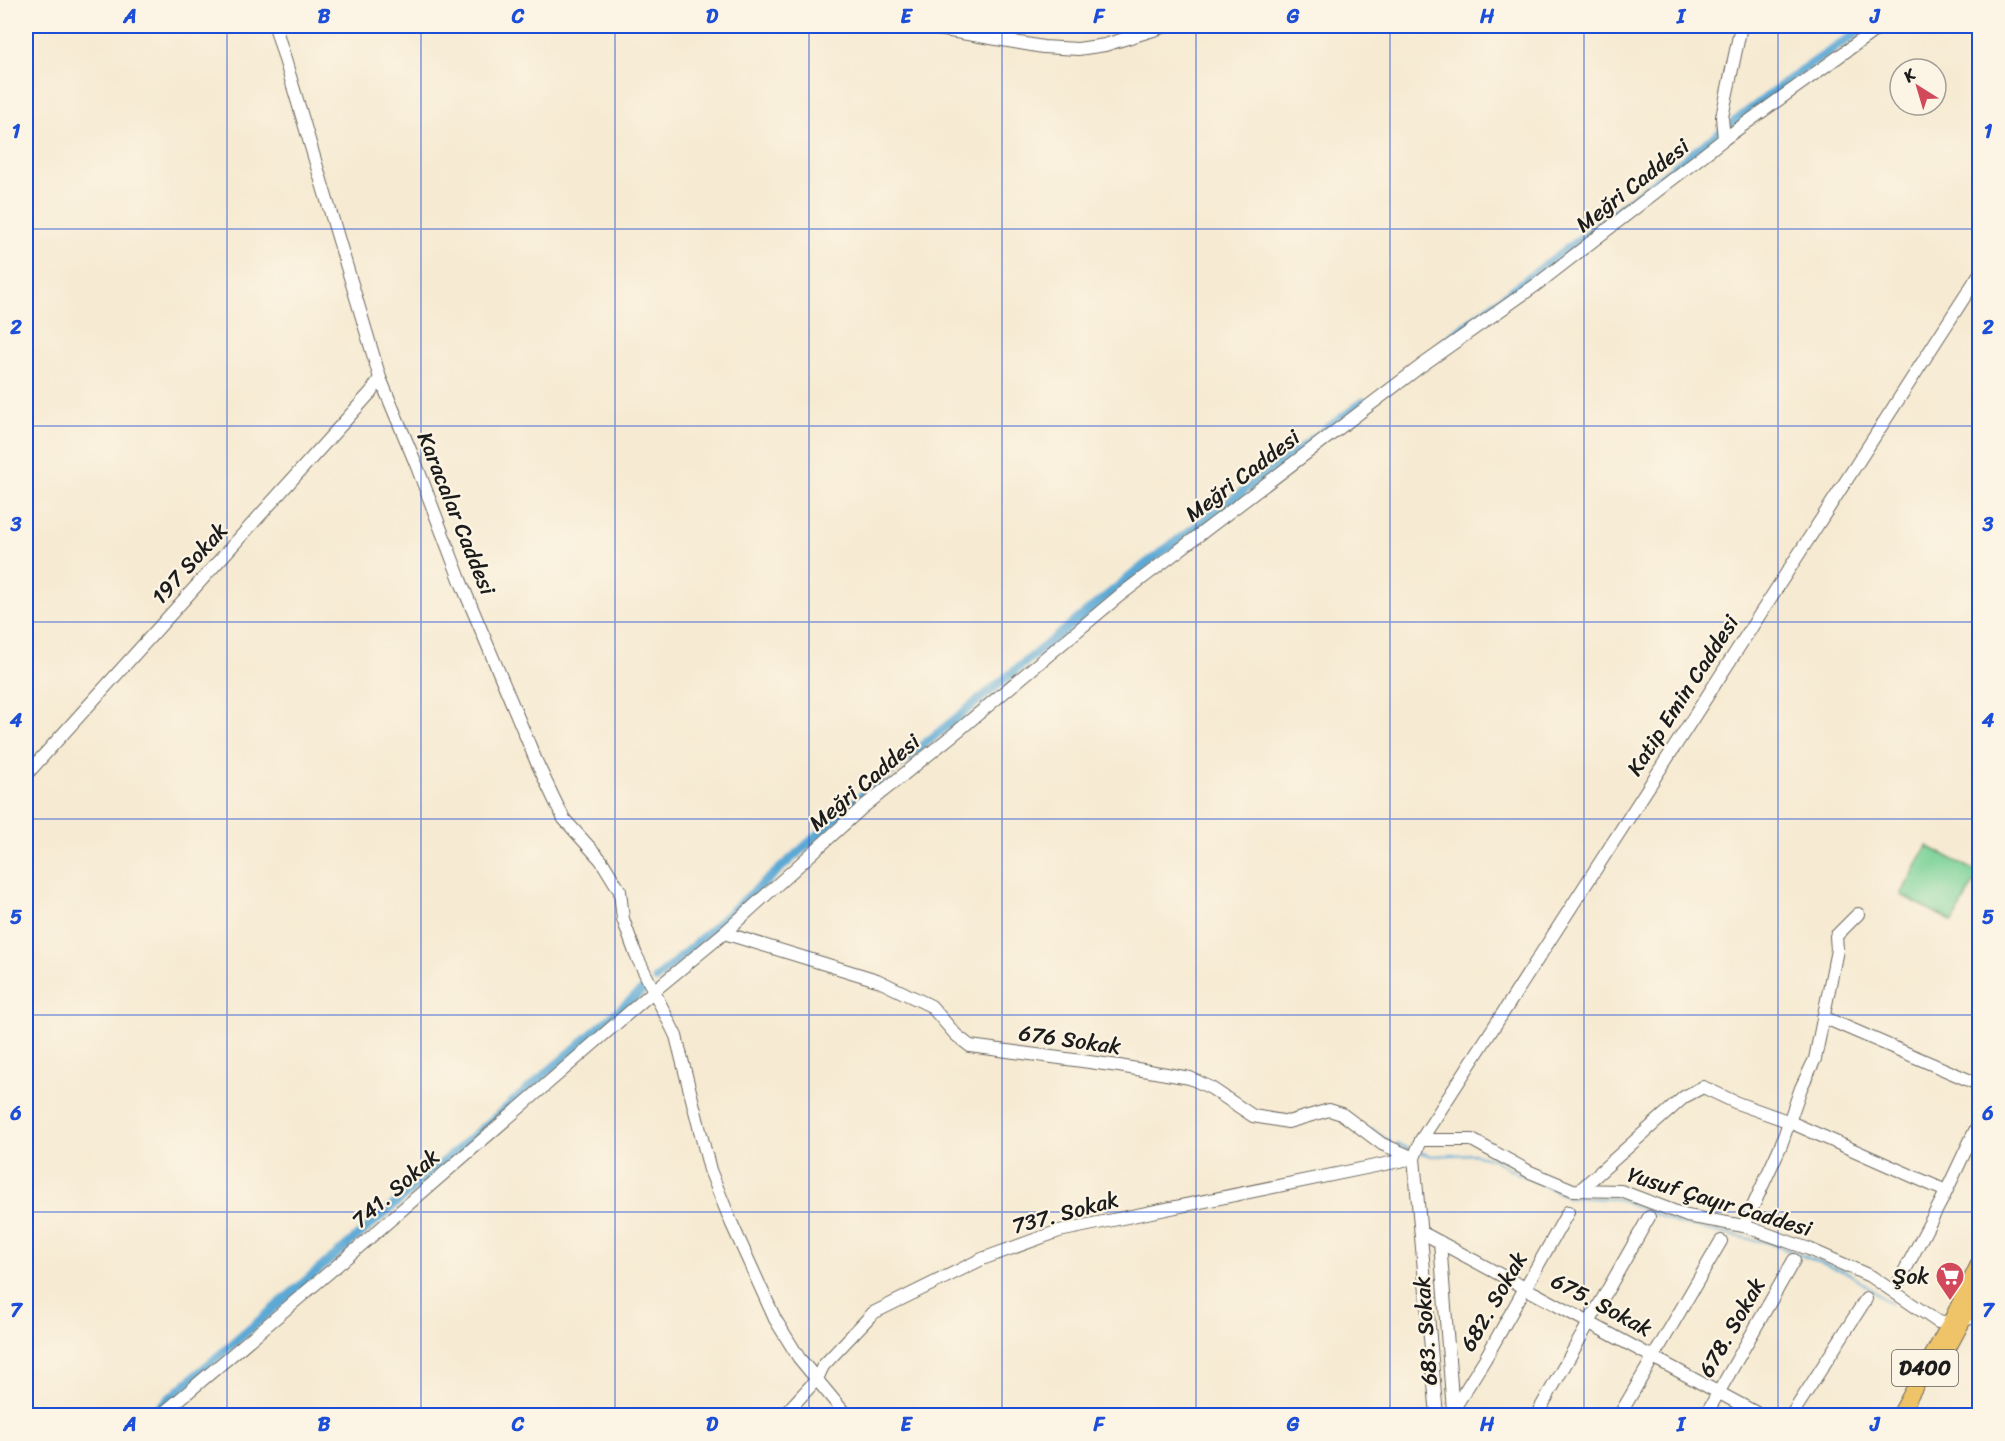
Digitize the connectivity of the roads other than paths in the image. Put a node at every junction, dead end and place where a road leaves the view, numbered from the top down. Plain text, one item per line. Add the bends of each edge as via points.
1 (275, 26) edge
2 (921, 26) edge
3 (1166, 26) edge
4 (1741, 26) edge
5 (1881, 26) edge
6 (1724, 139) junction
7 (1980, 273) edge
8 (380, 378) junction
9 (26, 775) edge
10 (1858, 914) dead end
11 (724, 933) junction
12 (655, 990) junction
13 (1823, 1017) junction
14 (1980, 1085) edge
15 (1980, 1120) edge
16 (1790, 1122) junction
17 (1417, 1150) junction
18 (1580, 1190) junction
19 (1946, 1191) junction
20 (1568, 1212) dead end
21 (1649, 1217) dead end
22 (1744, 1226) junction
23 (1420, 1232) junction
24 (1721, 1241) dead end
25 (1440, 1242) junction
26 (1794, 1260) dead end
27 (1980, 1261) edge
28 (1977, 1282) edge
29 (1525, 1287) junction
30 (1894, 1290) junction
31 (1866, 1299) dead end
32 (1980, 1314) edge
33 (1957, 1321) junction
34 (1590, 1322) junction
35 (1654, 1356) junction
36 (817, 1379) junction
37 (1719, 1391) junction
38 (1453, 1413) edge
39 (160, 1416) edge
40 (783, 1416) edge
41 (847, 1416) edge
42 (1437, 1416) edge
43 (1536, 1416) edge
44 (1619, 1416) edge
45 (1705, 1416) edge
46 (1762, 1416) edge
47 (1791, 1416) edge
48 (1899, 1416) edge
49 (1909, 1416) edge

1 - 8 street, Karacalar Caddesi
2 - 3 street via 1043,47 1078,49
4 - 6 street via 1722,117
5 - 6 street, Meğri Caddesi
6 - 11 street, Meğri Caddesi via 1536,285 1421,366 1119,596 862,808
7 - 17 street, Katip Emin Caddesi
8 - 9 street, 197 Sokak
8 - 12 street, Karacalar Caddesi via 537,763 564,819 601,860 620,891 623,919
10 - 13 street via 1836,936 1837,950
11 - 12 street, Meğri Caddesi
11 - 17 street, 676 Sokak via 877,980 931,1006 970,1046 1190,1078 1253,1116 1288,1122 1329,1110 1342,1114 1382,1144
12 - 36 street, Karacalar Caddesi via 676,1036 710,1170 731,1222 775,1319
12 - 39 street, 741. Sokak
13 - 14 street
13 - 16 street via 1815,1059
15 - 19 street
16 - 18 street via 1703,1087 1696,1089
16 - 19 street
16 - 22 street
17 - 18 street, Yusuf Çayır Caddesi via 1472,1140 1530,1172
17 - 23 street
17 - 36 street, 737. Sokak via 1059,1231 982,1259 873,1313 823,1366
18 - 22 street, Yusuf Çayır Caddesi via 1621,1191 1687,1215
19 - 30 street
20 - 29 street, 682. Sokak
21 - 34 street
22 - 30 street, Yusuf Çayır Caddesi via 1839,1262
23 - 25 street, 675. Sokak
23 - 42 street
24 - 35 street
25 - 29 street, 675. Sokak
25 - 38 street, 683. Sokak
26 - 37 street, 678. Sokak
27 - 28 main road, D400
28 - 33 main road, D400
29 - 34 street, 675. Sokak
29 - 38 street, 682. Sokak
30 - 33 street, Yusuf Çayır Caddesi via 1938,1322
31 - 47 street
32 - 33 street
33 - 48 main road, D400
33 - 49 main road, D400
34 - 35 street, 675. Sokak
34 - 43 street
35 - 37 street, 675. Sokak
35 - 44 street
36 - 40 street, 737. Sokak
36 - 41 street, Karacalar Caddesi
37 - 45 street, 678. Sokak
37 - 46 street, 675. Sokak

